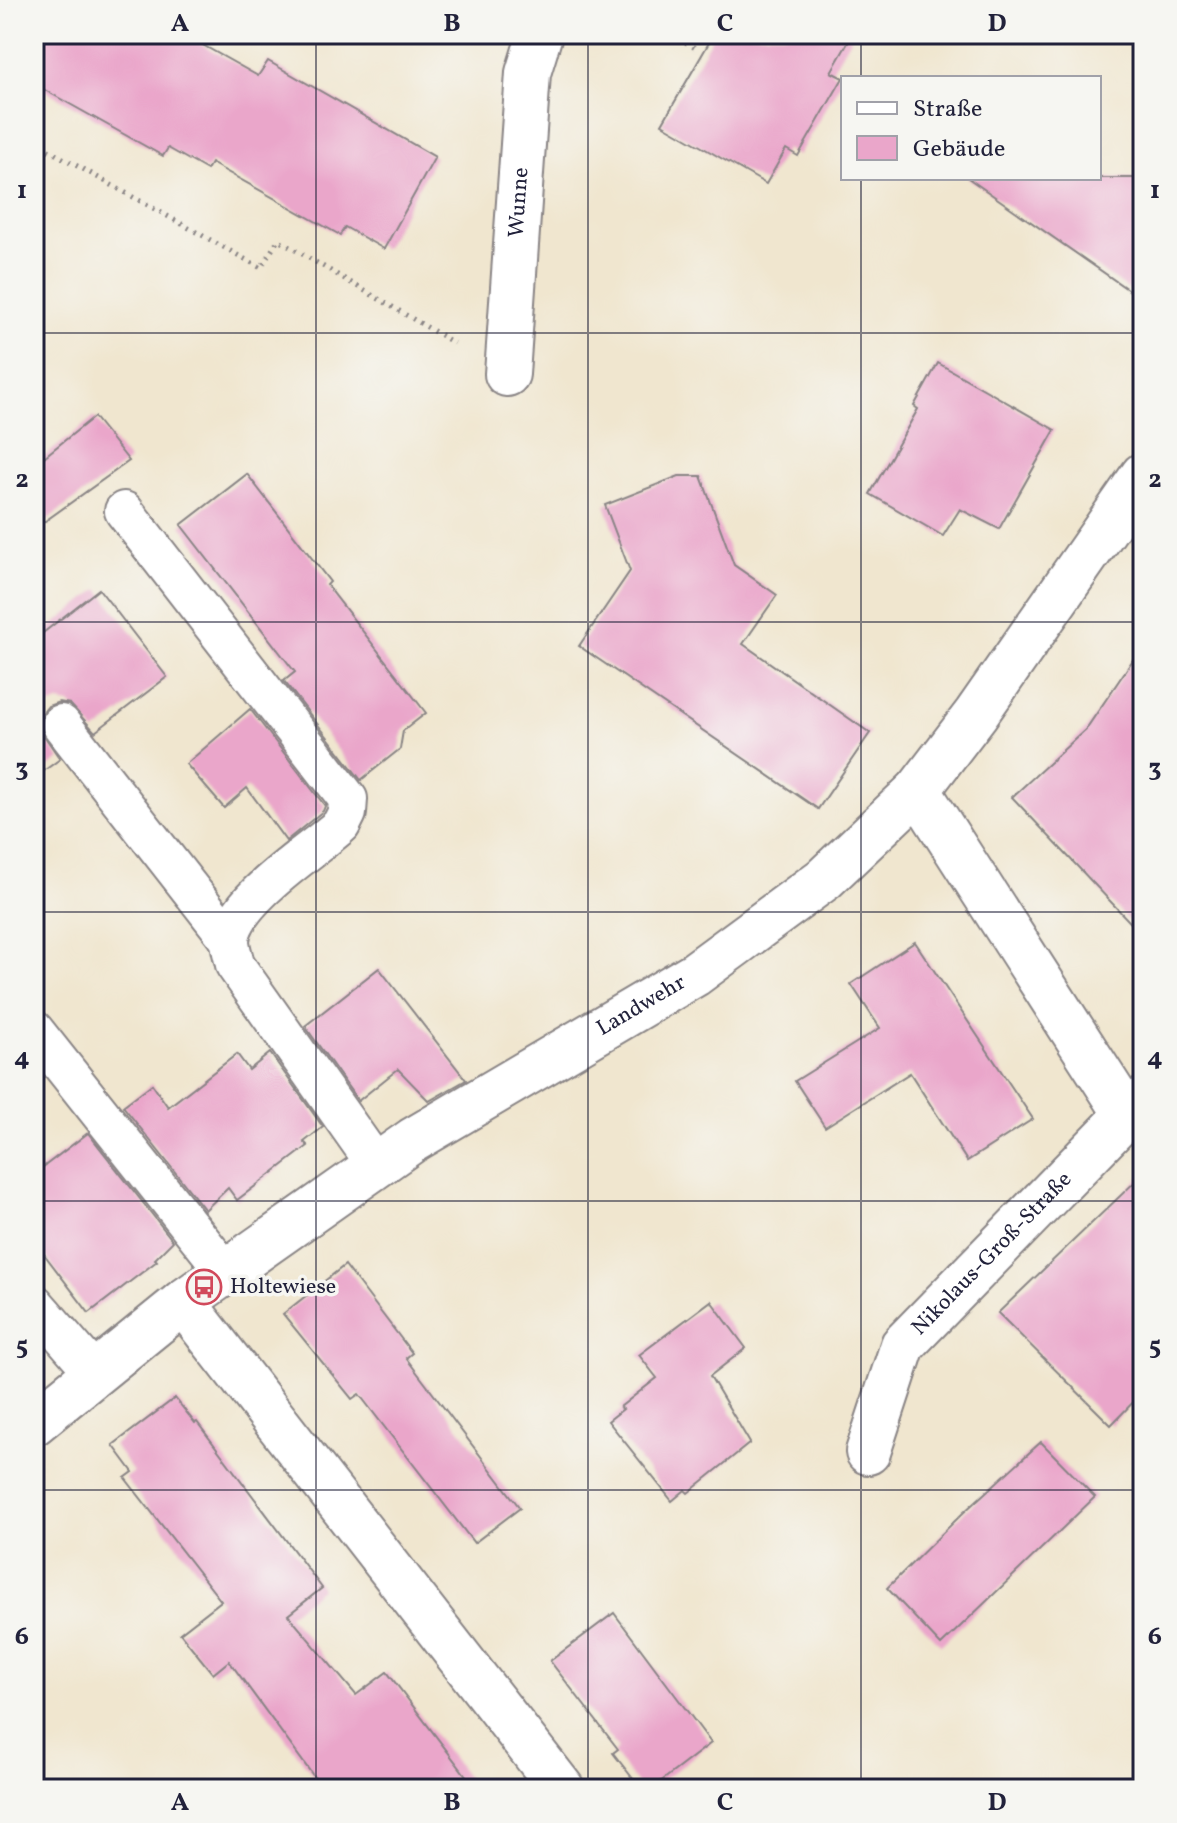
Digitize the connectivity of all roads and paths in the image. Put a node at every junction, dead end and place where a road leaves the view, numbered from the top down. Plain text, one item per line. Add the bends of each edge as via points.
1 (540, 34) edge
2 (672, 34) edge
3 (697, 49) dead end
4 (34, 142) edge
5 (507, 374) joint
6 (1143, 475) edge
7 (124, 511) dead end
8 (61, 724) dead end
9 (918, 790) junction
10 (230, 940) junction
11 (34, 1030) edge
12 (1135, 1108) edge
13 (377, 1166) junction
14 (226, 1272) junction
15 (183, 1302) junction
16 (34, 1303) edge
17 (95, 1373) junction
18 (34, 1423) edge
19 (868, 1452) dead end
20 (562, 1789) edge

1 - 5 street, Wunne via 528,73
2 - 3 path
4 - 5 path via 261,268 278,240
6 - 9 street, Landwehr
7 - 10 lane via 348,799 341,825 242,911
8 - 10 lane
9 - 12 street, Nikolaus-Groß-Straße
9 - 13 street, Landwehr via 824,879 695,974
10 - 13 lane via 235,965
11 - 14 lane
12 - 19 street, Nikolaus-Groß-Straße via 903,1345
13 - 14 street, Landwehr
14 - 15 street, Landwehr
15 - 17 street, Landwehr
15 - 20 street
16 - 17 lane
17 - 18 street, Landwehr

